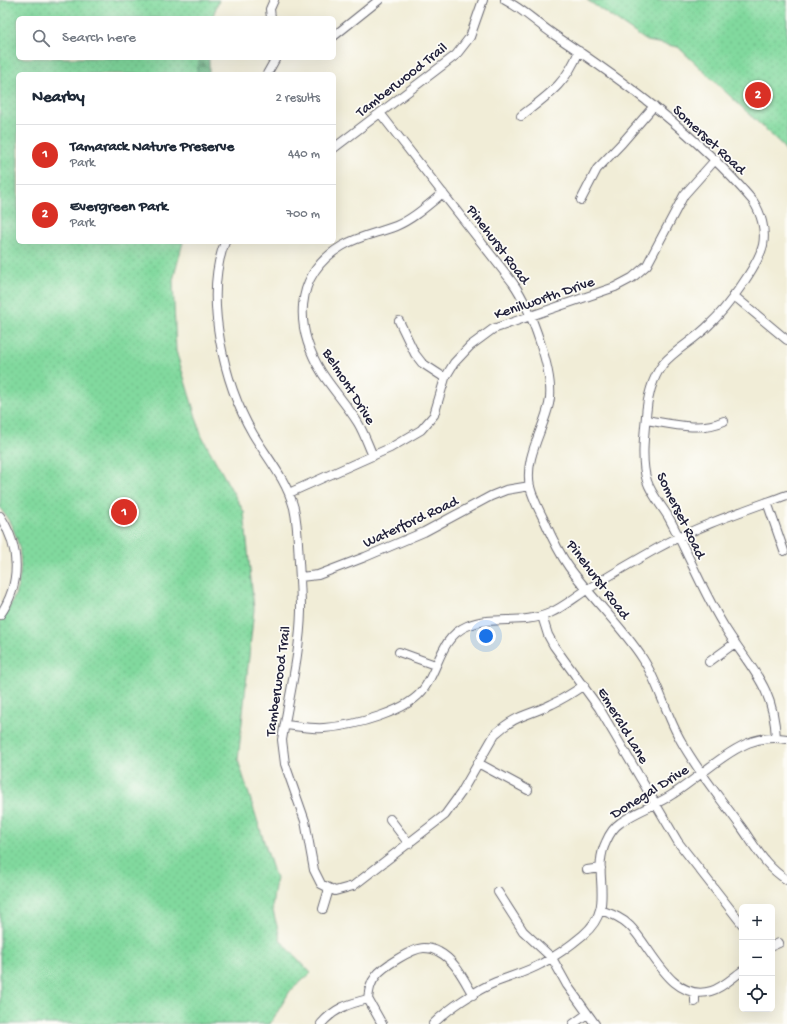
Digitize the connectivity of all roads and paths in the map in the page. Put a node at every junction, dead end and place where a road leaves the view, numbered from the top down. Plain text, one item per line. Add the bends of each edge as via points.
1 (274, 0) edge
2 (379, 0) edge
3 (483, 0) edge
4 (505, 0) edge
5 (271, 16) edge
6 (336, 34) edge
7 (578, 51) junction
8 (275, 60) edge
9 (268, 72) edge
10 (654, 106) junction
11 (380, 113) junction
12 (522, 116) dead end
13 (336, 146) edge
14 (716, 159) junction
15 (444, 194) junction
16 (581, 200) dead end
17 (224, 244) edge
18 (733, 295) junction
19 (529, 316) junction
20 (399, 321) dead end
21 (787, 340) edge
22 (445, 378) junction
23 (646, 420) junction
24 (724, 421) dead end
25 (373, 456) junction
26 (530, 486) junction
27 (289, 493) junction
28 (787, 495) edge
29 (767, 502) junction
30 (0, 516) edge
31 (678, 537) junction
32 (784, 551) dead end
33 (300, 577) junction
34 (586, 590) junction
35 (0, 614) edge
36 (542, 616) junction
37 (735, 643) junction
38 (400, 652) dead end
39 (709, 662) dead end
40 (435, 665) junction
41 (584, 685) junction
42 (285, 725) junction
43 (776, 738) junction
44 (787, 739) edge
45 (478, 763) junction
46 (701, 774) junction
47 (528, 790) dead end
48 (655, 805) junction
49 (390, 819) dead end
50 (409, 844) junction
51 (600, 868) junction
52 (587, 870) dead end
53 (787, 880) edge
54 (329, 889) junction
55 (498, 892) dead end
56 (323, 909) dead end
57 (600, 910) junction
58 (739, 920) edge
59 (552, 958) junction
60 (739, 973) edge
61 (695, 993) junction
62 (474, 995) junction
63 (368, 999) junction
64 (695, 1002) dead end
65 (587, 1014) junction
66 (322, 1024) edge
67 (382, 1024) edge
68 (433, 1024) edge
69 (573, 1024) edge
70 (595, 1024) edge

1 - 5 street via 270,9
2 - 6 street
3 - 11 street, Tamberwood Trail via 470,37 460,51
4 - 7 street, Somerset Road via 527,12 548,31
7 - 10 street, Somerset Road
7 - 12 street via 571,70 557,86
8 - 9 street
10 - 14 street, Somerset Road
10 - 16 street via 597,169
11 - 13 street, Tamberwood Trail
11 - 15 street, Pinehurst Road
14 - 18 street, Somerset Road via 758,208 763,230 763,245 757,259
14 - 19 street, Kenilworth Drive via 684,195 647,265 632,278 615,287
15 - 19 street, Pinehurst Road via 513,283 523,298
15 - 25 street, Belmont Drive via 407,221 370,233 341,247 325,258 307,284 302,314 309,347 322,373 358,423
17 - 27 street, Tamberwood Trail via 217,264 217,322 225,365 246,420 281,475
18 - 21 street
18 - 23 street, Somerset Road via 710,324 664,364 652,385
19 - 22 street, Kenilworth Drive via 493,330 470,346 454,363
19 - 26 street, Pinehurst Road via 548,370 551,388 549,404 529,465
20 - 22 street via 422,363
22 - 25 street, Kenilworth Drive via 434,414 428,423 411,437
23 - 24 street via 685,426 713,426
23 - 31 street, Somerset Road via 644,456 647,481
25 - 27 street, Kenilworth Drive
26 - 33 street, Waterford Road via 506,490 491,496 424,532 365,557 318,575
26 - 34 street, Pinehurst Road via 533,498 558,549
27 - 33 street, Tamberwood Trail via 296,524
28 - 29 street
29 - 31 street
29 - 32 street
30 - 35 street via 9,532 17,559 14,587
31 - 34 street
31 - 37 street, Somerset Road via 716,613
33 - 42 street, Tamberwood Trail via 299,633
34 - 36 street via 560,608
34 - 46 street, Pinehurst Road via 644,661 680,739
36 - 40 street via 490,621 465,627 448,642
36 - 41 street, Emerald Lane via 554,646
37 - 39 street
37 - 43 street, Somerset Road via 770,697
38 - 40 street
40 - 42 street via 426,687 414,700 392,710 346,725 323,728
41 - 45 street via 551,705 522,715 504,726 495,734
41 - 48 street, Emerald Lane
42 - 54 street, Tamberwood Trail via 282,740 285,764 304,821 317,879
43 - 44 street, Donegal Drive
43 - 46 street, Donegal Drive via 747,743
45 - 47 street
45 - 50 street via 449,810
46 - 48 street, Donegal Drive
46 - 53 street, Pinehurst Road via 760,856
48 - 51 street, Donegal Drive via 620,823 612,831 605,842
48 - 58 street, Emerald Lane via 678,842
49 - 50 street
50 - 54 street via 352,886 341,891
51 - 52 street
51 - 57 street, Donegal Drive via 603,890
54 - 56 street
55 - 59 street via 524,931
57 - 59 street, Donegal Drive via 589,930
57 - 61 street via 626,922 669,978 684,989
59 - 62 street, Donegal Drive
59 - 65 street
60 - 61 street via 715,990
61 - 64 street
62 - 63 street via 447,957 423,948 409,953 382,970 371,984
62 - 68 street, Donegal Drive
63 - 66 street via 345,1005 331,1013
63 - 67 street
65 - 69 street
65 - 70 street

